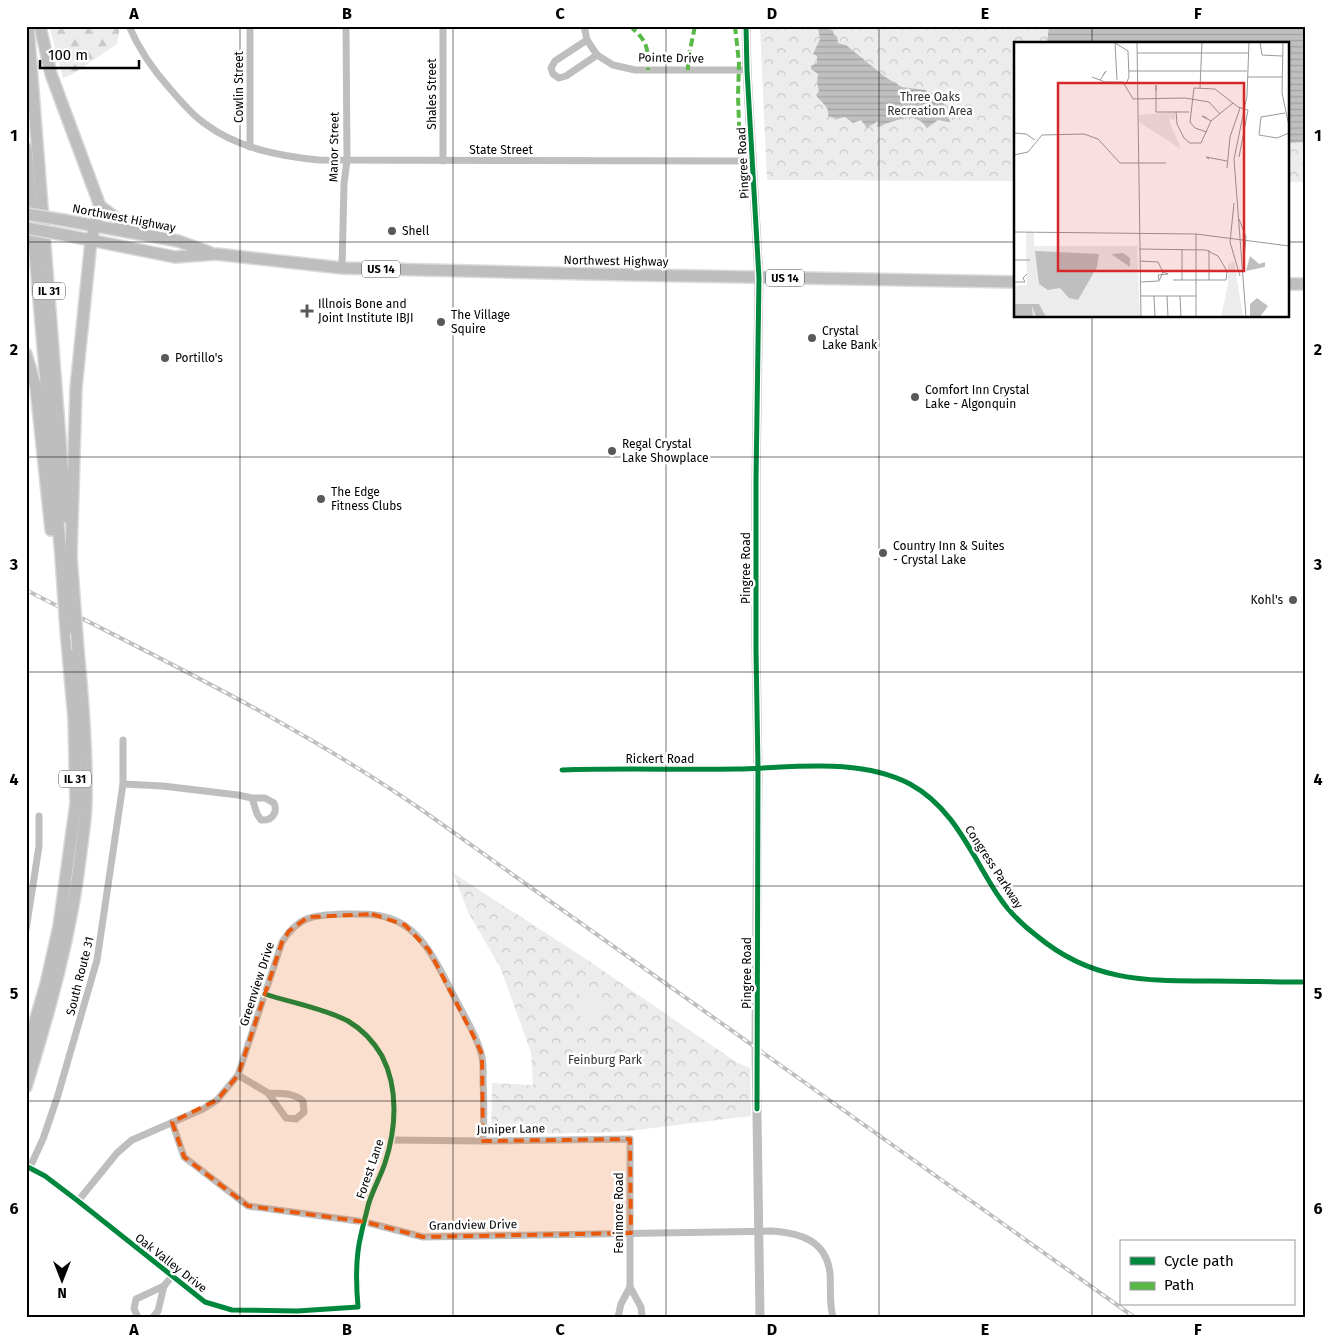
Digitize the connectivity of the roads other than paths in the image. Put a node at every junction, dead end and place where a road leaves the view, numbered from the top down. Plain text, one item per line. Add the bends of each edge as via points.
1 (28, 26) edge
2 (40, 26) edge
3 (129, 26) edge
4 (250, 26) edge
5 (346, 26) edge
6 (443, 26) edge
7 (584, 26) edge
8 (746, 26) edge
9 (587, 40) junction
10 (598, 54) junction
11 (747, 70) junction
12 (250, 147) junction
13 (26, 148) edge
14 (346, 160) junction
15 (753, 160) junction
16 (443, 161) junction
17 (100, 206) junction
18 (26, 214) edge
19 (94, 227) junction
20 (26, 228) edge
21 (91, 241) junction
22 (178, 241) junction
23 (216, 254) junction
24 (342, 268) junction
25 (759, 278) junction
26 (1014, 282) edge
27 (1290, 284) edge
28 (1306, 284) edge
29 (26, 354) edge
30 (66, 557) junction
31 (123, 740) dead end
32 (758, 768) junction
33 (562, 770) dead end
34 (123, 784) junction
35 (252, 798) dead end
36 (39, 816) dead end
37 (26, 930) edge
38 (1306, 982) edge
39 (265, 994) junction
40 (26, 1052) edge
41 (238, 1075) junction
42 (26, 1087) edge
43 (268, 1093) junction
44 (172, 1122) junction
45 (630, 1139) joint
46 (392, 1140) junction
47 (484, 1141) junction
48 (28, 1166) edge
49 (78, 1201) junction
50 (365, 1222) junction
51 (759, 1232) junction
52 (631, 1233) junction
53 (172, 1276) junction
54 (164, 1286) junction
55 (630, 1287) junction
56 (358, 1307) joint
57 (316, 1314) edge
58 (138, 1317) edge
59 (153, 1317) edge
60 (618, 1317) edge
61 (642, 1317) edge
62 (760, 1317) edge
63 (833, 1317) edge

1 - 30 main road, IL 31 via 67,528
2 - 17 main road via 51,74
3 - 12 street, State Street via 154,71 188,109 224,137
4 - 12 street, Cowlin Street
5 - 14 street, Manor Street
6 - 16 street, Shales Street
7 - 9 street, Pointe Drive
8 - 11 street, Pingree Road
9 - 10 street, Pointe Drive
9 - 10 street via 555,61 551,68 553,74 559,78 566,76
10 - 11 street, Pointe Drive via 613,65 635,70
11 - 15 street, Pingree Road
12 - 14 street, State Street via 294,158
13 - 30 main road, IL 31
14 - 16 street, State Street
14 - 24 street, Manor Street
15 - 16 street, State Street
15 - 25 street, Pingree Road
17 - 19 main road
17 - 22 main road via 124,224
18 - 19 main road, Northwest Highway / US 14, bridge
19 - 21 main road
19 - 22 main road, Northwest Highway / US 14
20 - 21 main road, Northwest Highway / US 14, bridge
21 - 23 main road, Northwest Highway / US 14 via 175,256
21 - 30 main road via 74,409
22 - 23 main road, Northwest Highway / US 14
23 - 24 main road, Northwest Highway / US 14
24 - 25 main road, Northwest Highway / US 14
25 - 26 main road, Northwest Highway / US 14
25 - 32 street, Pingree Road via 756,480
27 - 28 main road
29 - 30 main road via 36,388 51,530
30 - 40 main road, IL 31, bridge via 66,630 74,719 76,803 59,926
30 - 42 main road, IL 31, bridge via 84,719 86,803 71,919 56,987
31 - 34 street, South Route 31
32 - 33 street, Rickert Road
32 - 38 street, Congress Parkway via 822,766 868,770 910,785 946,814 968,843 1004,906 1063,956 1092,969 1145,980
32 - 51 street, Pingree Road via 756,1048
34 - 35 street
34 - 48 street, South Route 31 via 98,960 58,1095 43,1139
36 - 37 street via 39,846
39 - 41 street, Greenview Drive
39 - 46 street, Forest Lane via 348,1022 374,1042 387,1066 393,1088
39 - 47 street, Greenview Drive via 288,931 308,917 372,914 405,925 429,950 482,1054
41 - 43 street
41 - 44 street, Greenview Drive via 217,1100
43 - 43 street via 286,1118 296,1119 304,1112 303,1101 298,1097
44 - 49 street, Greenview Drive via 132,1140 117,1153
44 - 50 street, Grandview Drive via 184,1157 248,1206
45 - 47 street, Juniper Lane
45 - 52 street, Fenimore Road
46 - 47 street, Juniper Lane
46 - 50 street, Forest Lane
48 - 49 street, Oak Valley Drive
49 - 53 street, Oak Valley Drive
50 - 52 street, Grandview Drive via 423,1237
50 - 56 street, Forest Lane via 358,1254
51 - 52 street, Grandview Drive
51 - 62 street, Pingree Road
51 - 63 street, Grandview Drive via 795,1233 808,1238 821,1251 829,1267
52 - 55 street, Fenimore Road
53 - 54 street
53 - 57 street, Oak Valley Drive via 205,1302 232,1310
54 - 58 street via 136,1299 134,1309
54 - 59 street via 158,1311
55 - 60 street, Fenimore Road
55 - 61 street, Fenimore Road via 641,1307
56 - 57 street, Oak Valley Drive

